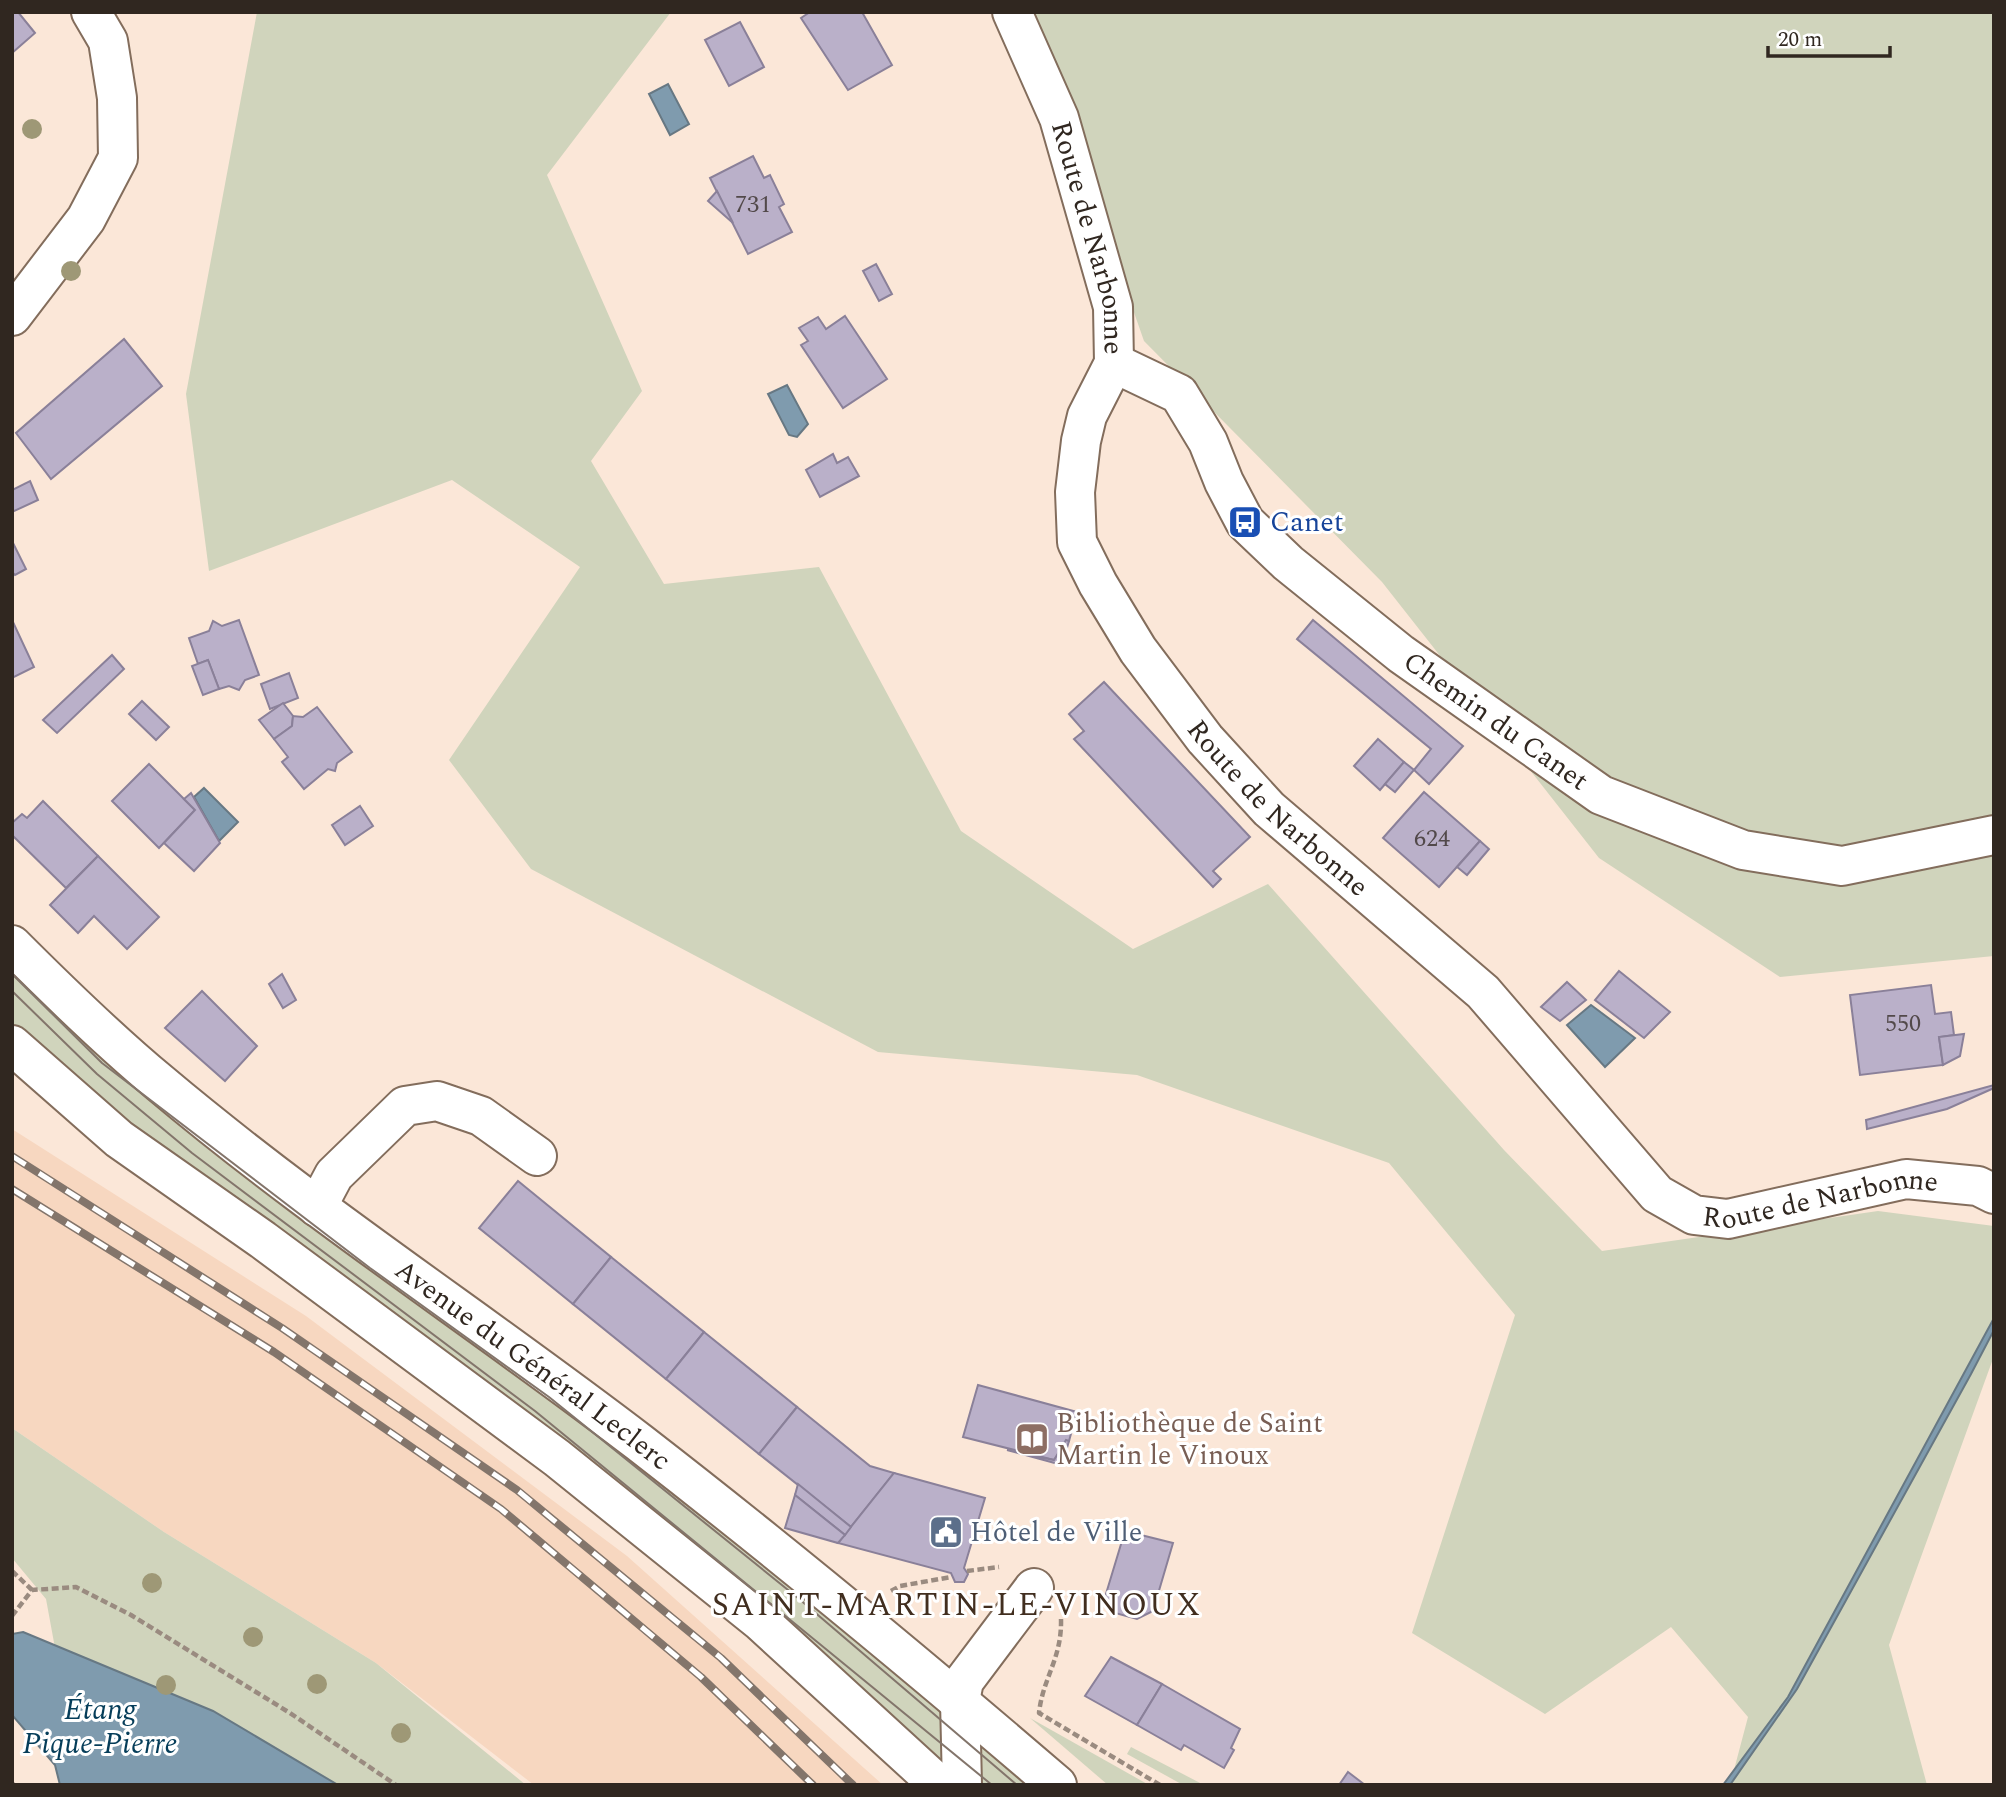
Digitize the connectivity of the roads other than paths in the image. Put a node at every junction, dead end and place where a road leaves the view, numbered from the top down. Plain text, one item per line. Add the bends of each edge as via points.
1 (91, 12) edge
2 (1012, 12) edge
3 (12, 316) edge
4 (1114, 363) junction
5 (1994, 835) edge
6 (12, 945) edge
7 (12, 1045) edge
8 (537, 1156) dead end
9 (1994, 1194) edge
10 (317, 1208) junction
11 (1021, 1577) road end
12 (960, 1701) junction
13 (939, 1785) edge
14 (962, 1785) edge
15 (1057, 1785) edge

1 - 3 street via 108,41 117,98 118,158 86,219
2 - 4 street, Route de Narbonne via 1059,118 1113,307
4 - 5 street, Chemin du Canet via 1179,394 1208,442 1245,522 1288,563 1401,654 1601,795 1743,850 1842,866
4 - 9 street, Route de Narbonne via 1087,416 1081,441 1075,492 1077,542 1138,650 1205,739 1269,810 1483,992 1657,1194 1694,1215 1728,1219 1906,1179 1978,1186
6 - 10 street, Avenue du Général Leclerc via 159,1083
7 - 13 street, Avenue du Général Leclerc via 120,1139 557,1458 761,1622
8 - 10 street via 481,1116 437,1101 405,1106 334,1175
10 - 12 street, Avenue du Général Leclerc via 639,1443
11 - 12 street via 964,1681
12 - 14 street
12 - 15 street, Avenue du Général Leclerc

